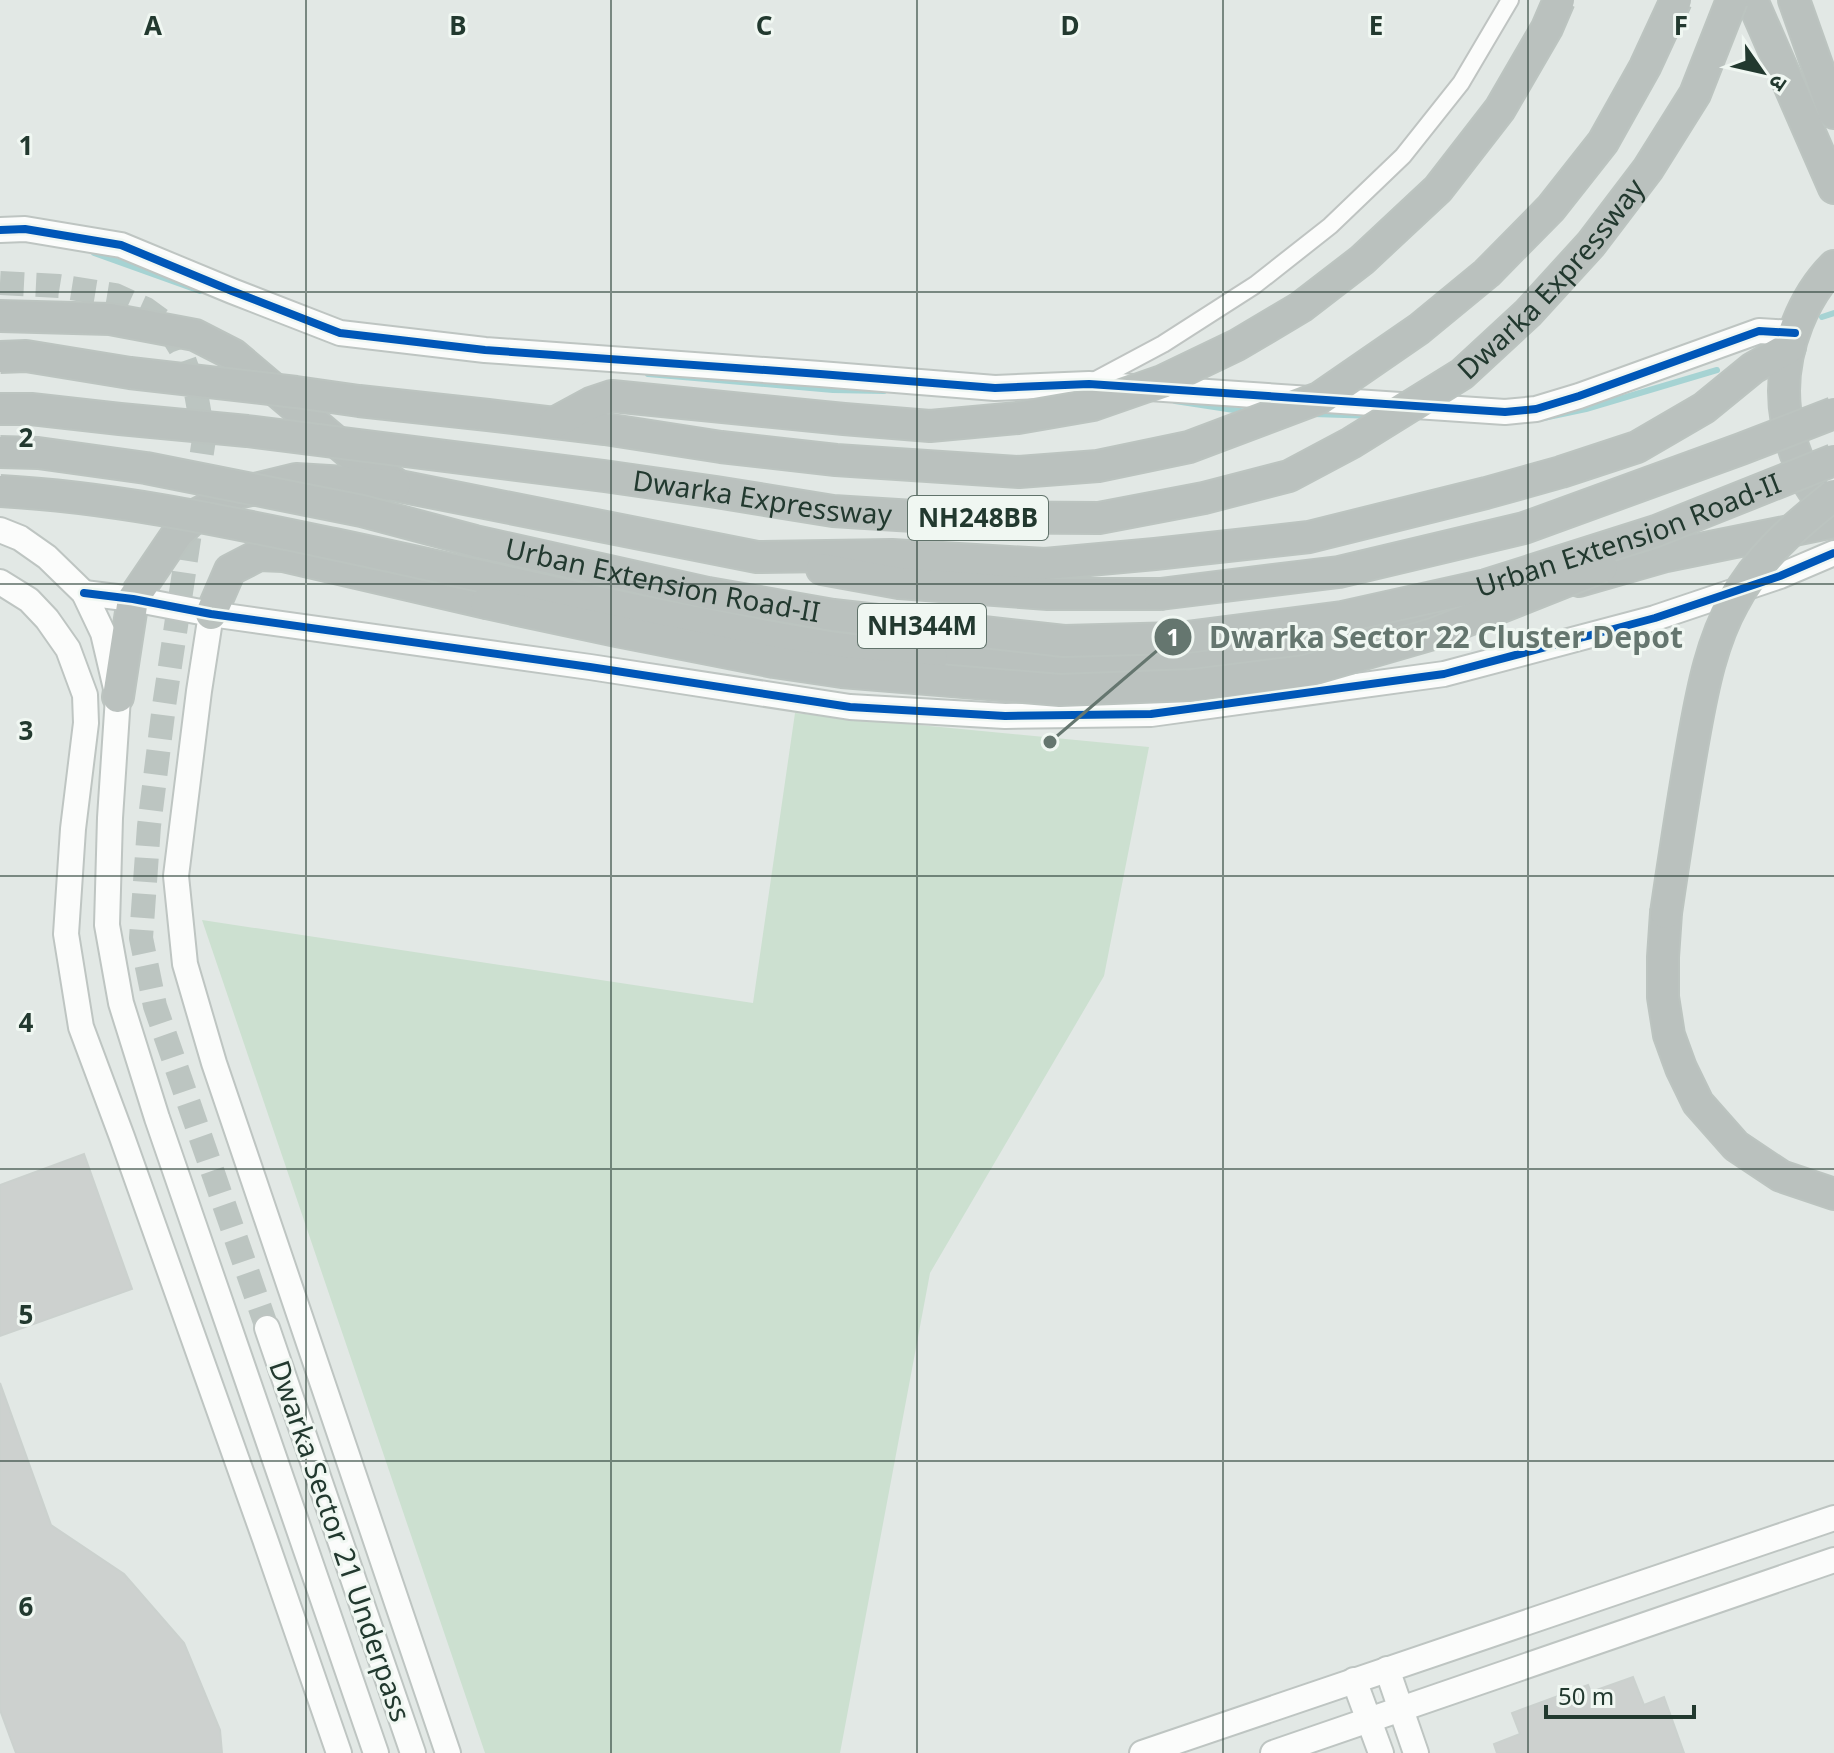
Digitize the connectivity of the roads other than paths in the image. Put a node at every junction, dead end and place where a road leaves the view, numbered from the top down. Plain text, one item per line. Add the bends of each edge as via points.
1 (1510, 0) edge
2 (1559, 0) edge
3 (1676, 0) edge
4 (1732, 0) edge
5 (1752, 0) edge
6 (1794, 0) edge
7 (1834, 113) edge
8 (1834, 188) edge
9 (0, 230) edge
10 (1834, 266) edge
11 (0, 316) edge
12 (1792, 340) junction
13 (0, 357) edge
14 (1089, 384) junction
15 (0, 409) edge
16 (1834, 413) edge
17 (554, 423) junction
18 (0, 452) edge
19 (1834, 460) edge
20 (399, 486) junction
21 (277, 488) junction
22 (0, 491) edge
23 (1834, 495) edge
24 (1834, 519) edge
25 (0, 530) edge
26 (266, 530) junction
27 (1656, 531) junction
28 (1834, 553) edge
29 (283, 556) junction
30 (757, 557) junction
31 (0, 582) edge
32 (84, 593) junction
33 (133, 599) junction
34 (211, 614) junction
35 (118, 697) junction
36 (1834, 1194) edge
37 (177, 1292) junction
38 (223, 1310) junction
39 (267, 1328) tunnel mouth
40 (1834, 1518) edge
41 (1834, 1560) edge
42 (1387, 1669) junction
43 (1354, 1680) junction
44 (1400, 1709) junction
45 (1369, 1720) junction
46 (339, 1753) edge
47 (376, 1753) edge
48 (413, 1753) edge
49 (448, 1753) edge
50 (1142, 1753) edge
51 (1273, 1753) edge
52 (1381, 1753) edge
53 (1416, 1753) edge

1 - 14 street via 1461,83 1403,156 1330,226 1255,285
2 - 17 highway, bridge via 1500,109 1438,189 1362,260 1301,307 1162,381 1093,405 930,426 612,396
3 - 17 highway, Dwarka Expressway / NH248BB, bridge via 1603,142 1551,208 1487,273 1419,329 1305,404 1189,447 1098,466 1019,472 836,460
4 - 15 highway, Dwarka Expressway / NH248BB, bridge via 1695,94 1648,169 1591,244 1517,323 1462,374 1351,443 1289,476 1204,498 1099,518 833,511 247,431
5 - 8 highway
6 - 7 highway
9 - 14 street via 25,229 121,245 340,333 485,350 995,388
10 - 12 highway via 1805,306
11 - 20 highway via 110,319 195,335 234,355 352,455
12 - 14 street via 1759,331 1579,396 1505,412
12 - 24 highway via 1784,391 1790,439 1808,483
12 - 30 highway via 1704,408 1637,447 1501,489 1309,537 1045,564 892,555
13 - 17 highway, Dwarka Expressway / NH248BB, bridge via 26,356
16 - 30 highway, Urban Extension Road-II / NH344M, bridge via 1524,528 1339,572 1160,594 1048,594 899,583
18 - 21 highway, Urban Extension Road-II / NH344M, bridge
19 - 27 highway, Urban Extension Road-II / NH344M, bridge
20 - 21 highway via 296,479
20 - 30 highway
21 - 26 highway
21 - 27 highway, Urban Extension Road-II / NH344M, bridge via 475,541 708,593 833,615 1064,641 1179,638 1342,617 1486,585
21 - 33 highway via 238,493 199,513 177,534
22 - 26 highway, bridge via 156,509
23 - 36 highway, bridge via 1760,562 1734,602 1716,645 1687,775 1663,957 1669,1035 1698,1103 1736,1146 1781,1176
24 - 26 highway, bridge via 1666,556 1428,624 1204,660 1097,666 822,646
25 - 32 street via 47,557
26 - 29 highway
27 - 29 highway, bridge via 1620,560 1433,634 1305,671 1193,685 1060,690 774,662
28 - 34 street via 1655,618 1444,674 1151,714 1005,716 850,707
29 - 34 highway via 259,555 230,570
31 - 37 street via 47,619 68,649 85,695 66,934 81,1027
32 - 33 street
32 - 35 street via 103,633
33 - 34 street
33 - 35 highway
34 - 49 street via 176,876 185,964
35 - 38 street via 107,925 121,1003
37 - 38 street
37 - 46 street
38 - 47 street
39 - 48 street, Dwarka Sector 21 Underpass
40 - 42 street
41 - 44 street
42 - 43 street
42 - 44 street
43 - 45 street
43 - 50 street
44 - 45 street
44 - 53 street
45 - 51 street
45 - 52 street

